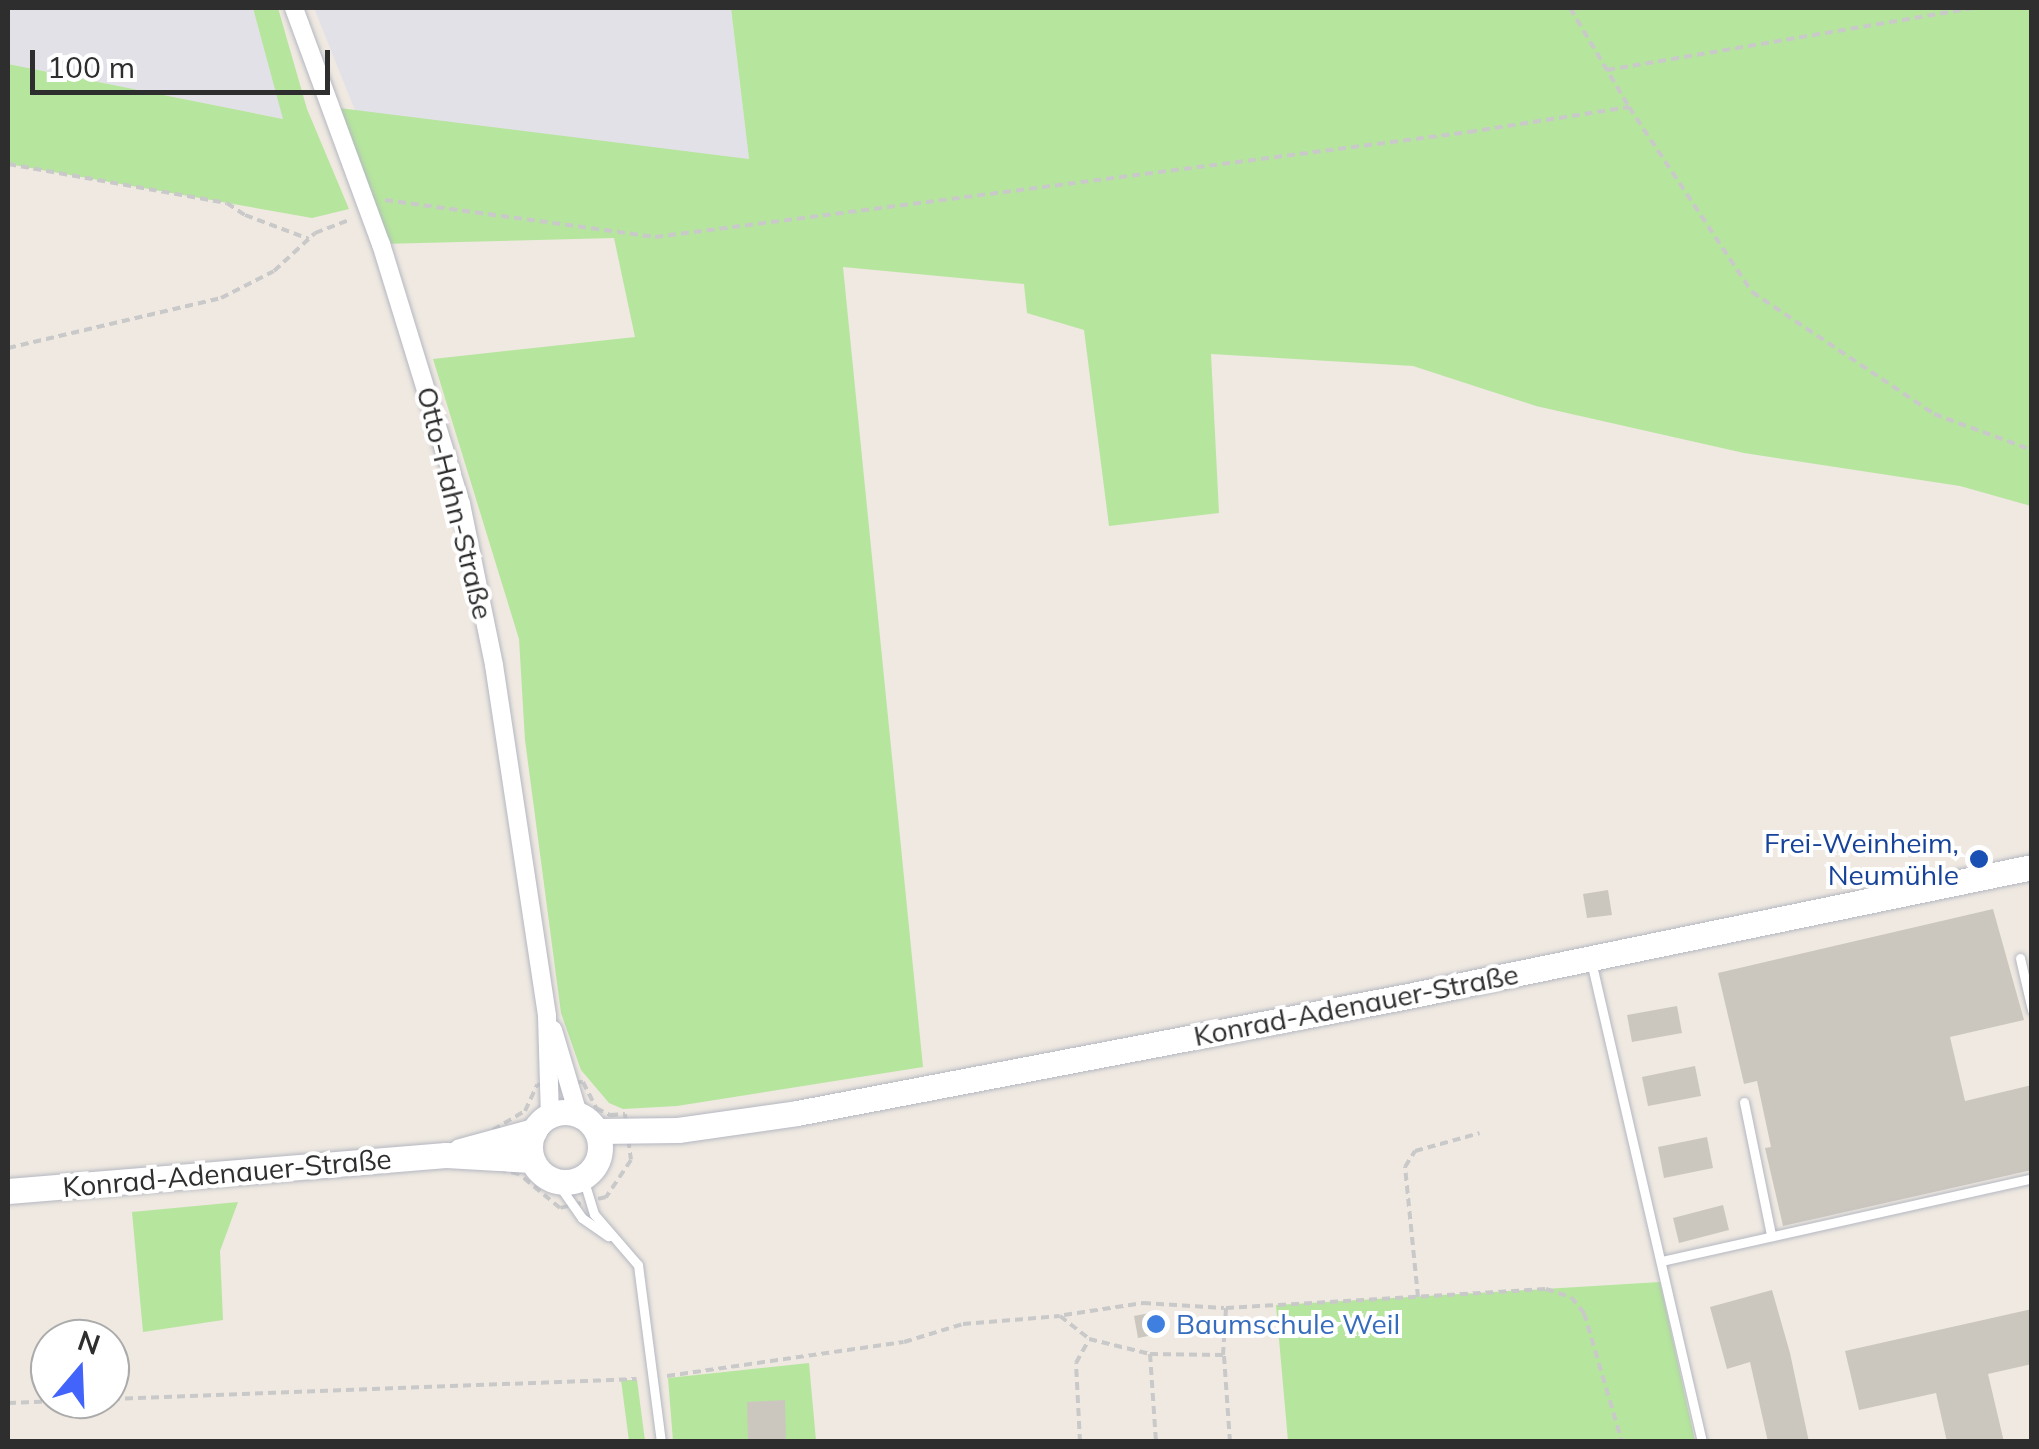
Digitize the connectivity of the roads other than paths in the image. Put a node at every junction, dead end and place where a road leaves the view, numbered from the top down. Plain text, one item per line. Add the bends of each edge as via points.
1 (294, 8) edge
2 (2032, 867) edge
3 (1591, 958) junction
4 (2020, 958) dead end
5 (2032, 1010) edge
6 (548, 1016) junction
7 (1744, 1102) dead end
8 (542, 1123) junction
9 (592, 1132) junction
10 (446, 1156) junction
11 (532, 1160) junction
12 (2032, 1178) edge
13 (556, 1181) junction
14 (590, 1188) junction
15 (8, 1191) edge
16 (1771, 1235) junction
17 (618, 1242) junction
18 (1662, 1262) junction
19 (660, 1442) edge
20 (1702, 1442) edge

1 - 6 street, Otto-Hahn-Straße via 419,360 474,560
2 - 3 main road, Konrad-Adenauer-Straße
3 - 9 main road, Konrad-Adenauer-Straße via 797,1113 678,1130
3 - 18 lane
4 - 5 lane
6 - 8 street, Otto-Hahn-Straße
6 - 9 street, Otto-Hahn-Straße
7 - 16 lane
8 - 9 main road, Konrad-Adenauer-Straße
8 - 10 main road, Konrad-Adenauer-Straße
8 - 11 main road
9 - 14 main road
10 - 11 main road, Konrad-Adenauer-Straße
10 - 15 main road, Konrad-Adenauer-Straße
11 - 13 main road
12 - 16 lane
13 - 14 main road
13 - 17 lane via 582,1218
14 - 17 lane via 594,1214
16 - 18 lane
17 - 19 lane via 638,1265
18 - 20 lane

